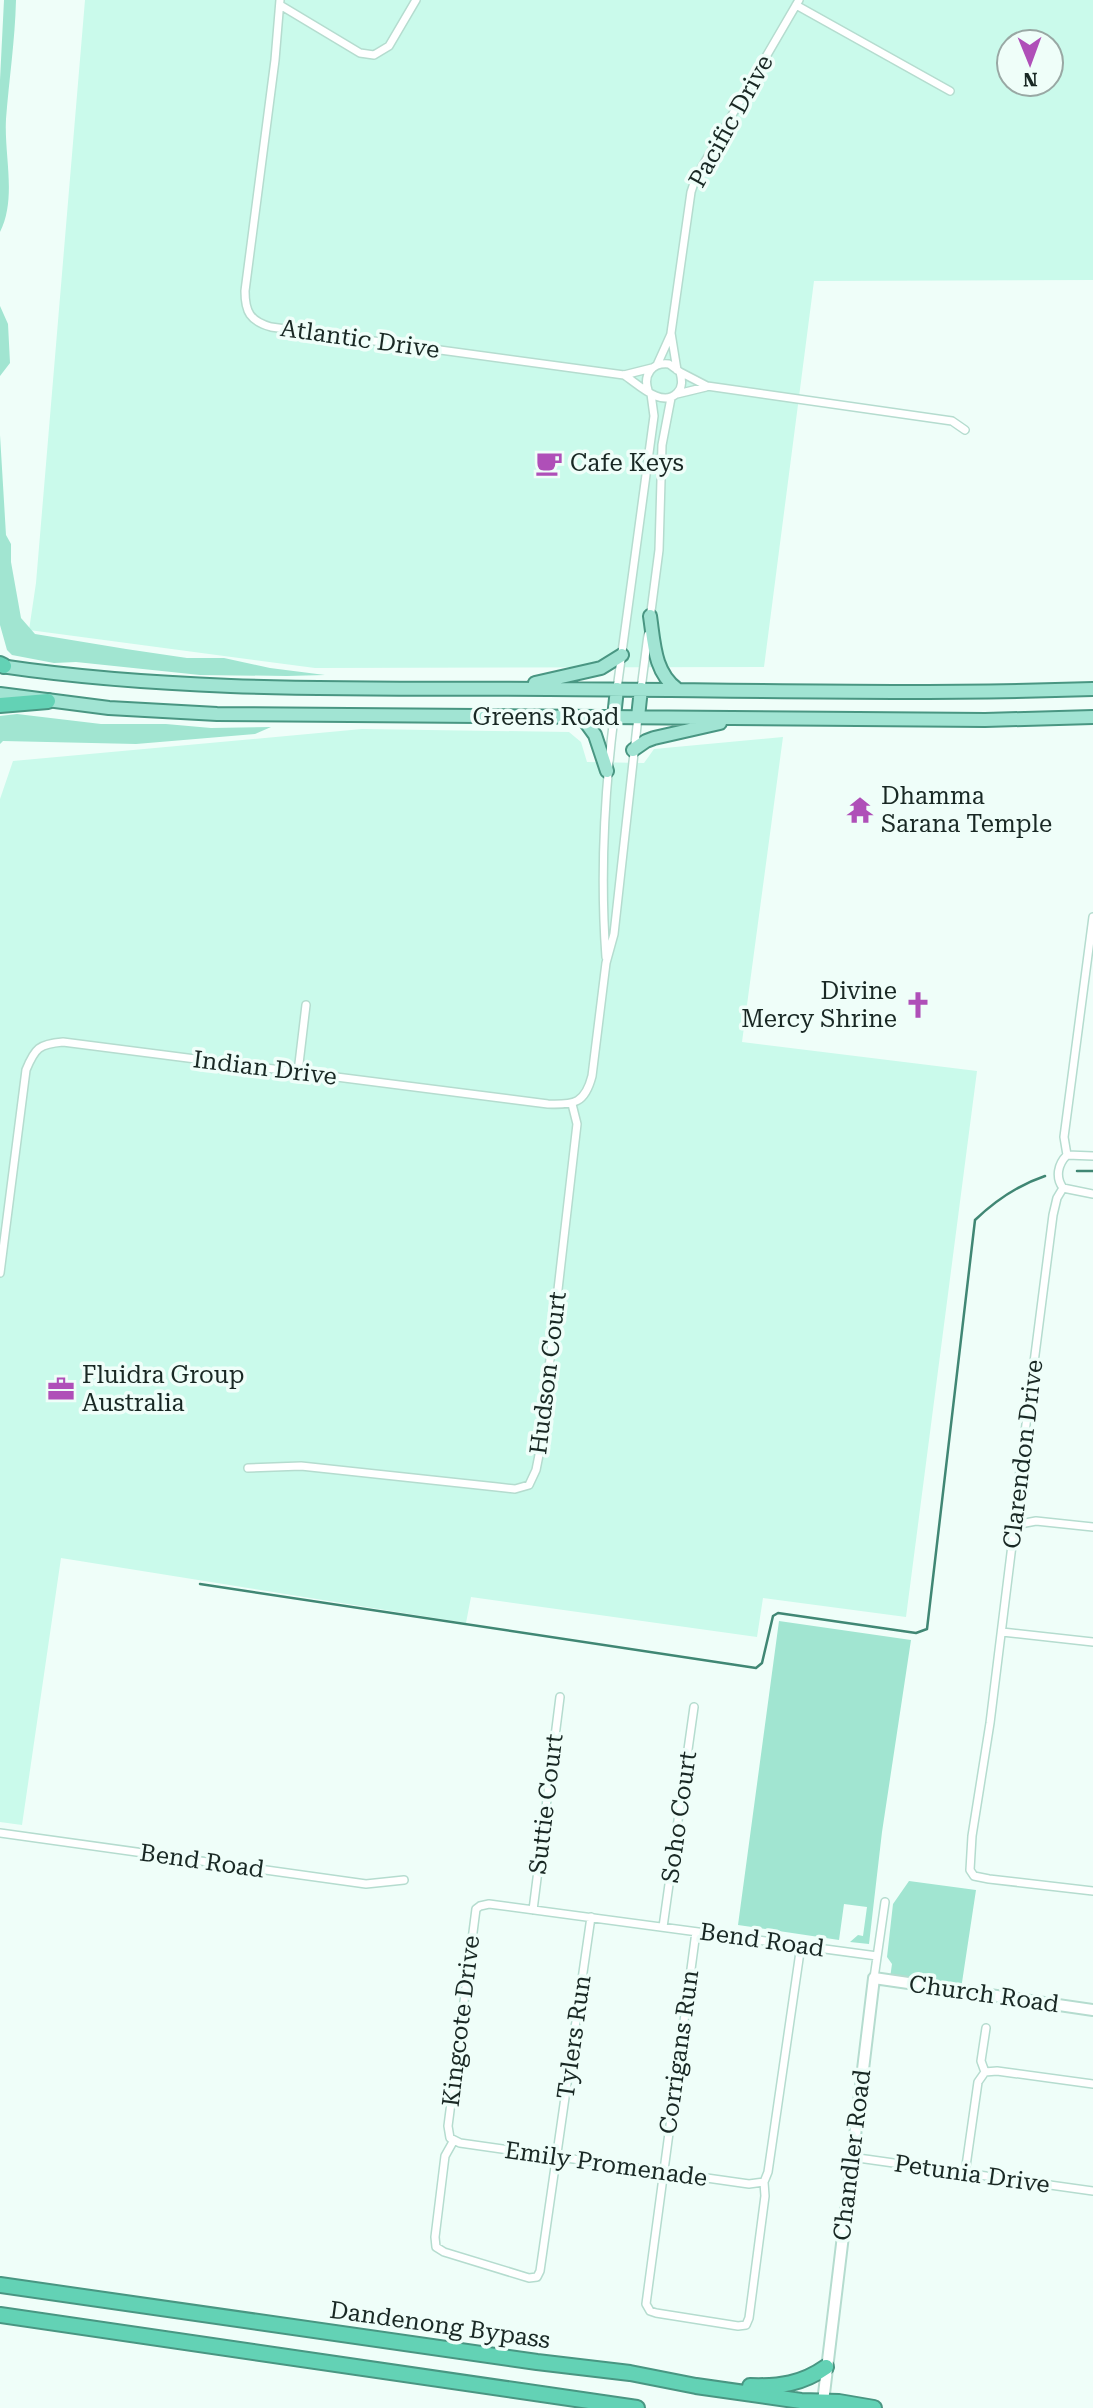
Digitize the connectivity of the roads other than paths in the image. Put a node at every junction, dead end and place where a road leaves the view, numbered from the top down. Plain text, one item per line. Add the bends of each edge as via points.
1 (416, 0) edge
2 (280, 3) edge
3 (798, 3) edge
4 (950, 91) dead end
5 (671, 333) junction
6 (654, 367) junction
7 (678, 371) junction
8 (624, 375) junction
9 (707, 386) junction
10 (650, 392) junction
11 (674, 396) junction
12 (965, 430) dead end
13 (650, 617) junction
14 (622, 655) junction
15 (1, 665) edge
16 (500, 688) junction
17 (617, 689) junction
18 (641, 689) junction
19 (1093, 689) edge
20 (677, 690) junction
21 (0, 694) edge
22 (48, 701) junction
23 (0, 705) edge
24 (582, 717) junction
25 (614, 717) junction
26 (638, 717) junction
27 (1093, 717) edge
28 (741, 719) junction
29 (634, 750) junction
30 (607, 771) junction
31 (1093, 917) edge
32 (606, 963) junction
33 (306, 1005) dead end
34 (298, 1072) junction
35 (572, 1104) junction
36 (1067, 1155) junction
37 (1093, 1156) edge
38 (1063, 1188) junction
39 (1093, 1194) edge
40 (0, 1273) edge
41 (248, 1468) dead end
42 (1020, 1524) junction
43 (1093, 1527) edge
44 (1002, 1632) junction
45 (1093, 1643) edge
46 (560, 1697) dead end
47 (694, 1707) dead end
48 (0, 1833) edge
49 (404, 1880) dead end
50 (1093, 1892) edge
51 (885, 1902) dead end
52 (480, 1906) joint
53 (533, 1910) junction
54 (591, 1917) junction
55 (663, 1927) junction
56 (696, 1931) junction
57 (801, 1945) junction
58 (877, 1956) junction
59 (874, 1978) junction
60 (1093, 2010) edge
61 (986, 2028) dead end
62 (985, 2072) junction
63 (1093, 2084) edge
64 (452, 2139) junction
65 (557, 2157) junction
66 (851, 2157) junction
67 (662, 2172) junction
68 (965, 2173) junction
69 (764, 2182) junction
70 (1093, 2191) edge
71 (0, 2286) edge
72 (0, 2315) edge
73 (827, 2367) junction
74 (696, 2386) junction
75 (823, 2405) edge
76 (637, 2408) edge
77 (874, 2408) edge

1 - 2 street via 389,46 374,55 360,53
2 - 8 street, Atlantic Drive via 245,291 250,317 271,327
3 - 4 street
3 - 5 street, Pacific Drive via 696,177
5 - 6 street, Pacific Drive
5 - 7 street, Pacific Drive
6 - 7 street via 669,364
6 - 8 street, Atlantic Drive
6 - 10 street via 646,378
7 - 9 street
7 - 11 street via 682,384
8 - 10 street, Atlantic Drive
9 - 11 street
9 - 12 street via 952,421
10 - 11 street via 659,398
10 - 14 street via 654,416
11 - 13 street via 662,445 659,550
13 - 18 street
13 - 20 main road via 661,671
14 - 16 main road via 601,667
14 - 17 street
15 - 16 main road, Greens Road via 183,685
16 - 17 main road, Greens Road
17 - 18 main road, Greens Road
17 - 25 main road
18 - 20 main road, Greens Road
18 - 26 main road
19 - 20 main road, Greens Road
21 - 22 main road, Greens Road
22 - 23 highway
22 - 24 main road, Greens Road via 217,714
24 - 25 main road, Greens Road
24 - 30 main road via 595,735
25 - 26 main road, Greens Road
25 - 30 street
26 - 28 main road, Greens Road
26 - 29 street
27 - 28 main road, Greens Road
28 - 29 main road via 654,738
29 - 32 street via 614,934
30 - 32 street via 603,830
31 - 36 street, Clarendon Drive via 1064,1137
32 - 35 street via 589,1089
33 - 34 street
34 - 35 street, Indian Drive
34 - 40 street, Indian Drive via 46,1043 33,1052 26,1070
35 - 41 street, Hudson Court via 577,1124 539,1455 529,1485 515,1489 301,1466
36 - 37 street
36 - 38 street, Clarendon Drive via 1058,1172
38 - 39 street
38 - 42 street, Clarendon Drive via 1053,1215 1015,1510
42 - 43 street via 1035,1521
42 - 44 street, Clarendon Drive via 1013,1537
44 - 45 street
44 - 50 street, Clarendon Drive via 970,1870 989,1878
46 - 53 street, Suttie Court
47 - 55 street, Soho Court
48 - 49 street, Bend Road via 366,1884
51 - 58 street, Chandler Road
52 - 53 street, Bend Road
52 - 64 street, Kingcote Drive via 476,1909 448,2126
53 - 54 street, Bend Road
54 - 55 street, Bend Road
54 - 65 street, Tylers Run
55 - 56 street, Bend Road
56 - 57 street, Bend Road
56 - 67 street, Corrigans Run
57 - 58 street, Bend Road
57 - 69 street
58 - 59 street, Chandler Road
59 - 60 main road, Church Road
59 - 66 main road, Chandler Road
61 - 62 street via 981,2061
62 - 63 street
62 - 68 street via 978,2082
64 - 65 street, Emily Promenade
64 - 65 street, Kingcote Drive via 445,2156 436,2246 529,2278 540,2271
65 - 67 street, Emily Promenade
66 - 68 street, Petunia Drive
66 - 73 main road, Chandler Road
67 - 69 street, Emily Promenade
67 - 69 street, Corrigans Run via 647,2307 656,2313 738,2326 746,2325 749,2318
68 - 70 street, Petunia Drive
71 - 74 highway, Dandenong Bypass
72 - 76 highway
73 - 74 highway via 809,2379 772,2387
73 - 75 main road, Chandler Road
74 - 75 highway, Dandenong Bypass
75 - 77 highway, Dandenong Bypass

